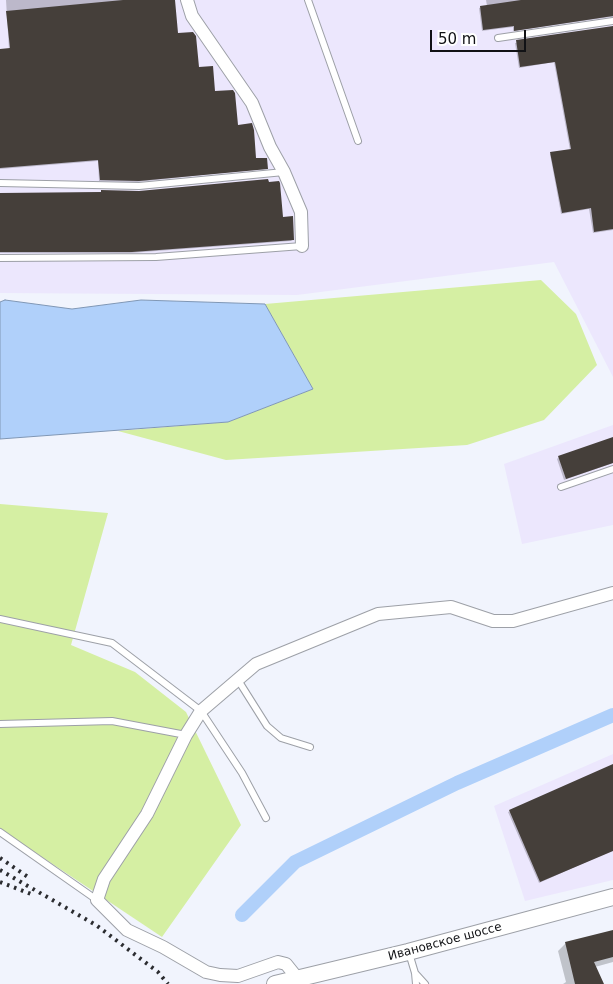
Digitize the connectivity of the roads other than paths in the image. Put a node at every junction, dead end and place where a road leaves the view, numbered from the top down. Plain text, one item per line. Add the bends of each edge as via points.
1 (187, 0) edge
2 (308, 0) edge
3 (613, 21) edge
4 (498, 38) dead end
5 (358, 142) dead end
6 (284, 172) junction
7 (0, 183) edge
8 (302, 246) joint
9 (0, 258) edge
10 (613, 469) edge
11 (561, 487) dead end
12 (613, 593) edge
13 (0, 619) edge
14 (238, 680) junction
15 (201, 712) junction
16 (0, 724) edge
17 (186, 735) junction
18 (310, 747) dead end
19 (266, 818) dead end
20 (0, 832) edge
21 (613, 897) edge
22 (97, 900) junction
23 (408, 952) junction
24 (415, 973) junction
25 (298, 979) junction
26 (275, 984) edge
27 (416, 984) edge
28 (425, 984) edge

1 - 6 street via 192,16 252,103
2 - 5 lane
3 - 4 lane
6 - 7 lane via 139,186
6 - 8 street via 301,212
8 - 9 lane via 156,257
10 - 11 lane
12 - 14 street via 513,621 493,622 452,607 378,614 256,664
13 - 15 lane via 112,643
14 - 15 street
14 - 18 lane via 267,726 282,738
15 - 17 street
15 - 19 lane via 242,772
16 - 17 lane via 112,721
17 - 22 street via 147,814 104,879
20 - 22 lane
21 - 23 street, Ивановское шоссе
22 - 25 street via 127,930 206,972 238,976 278,962 286,964
23 - 24 lane
23 - 25 street, Ивановское шоссе
24 - 27 lane
24 - 28 lane
25 - 26 street, Ивановское шоссе

